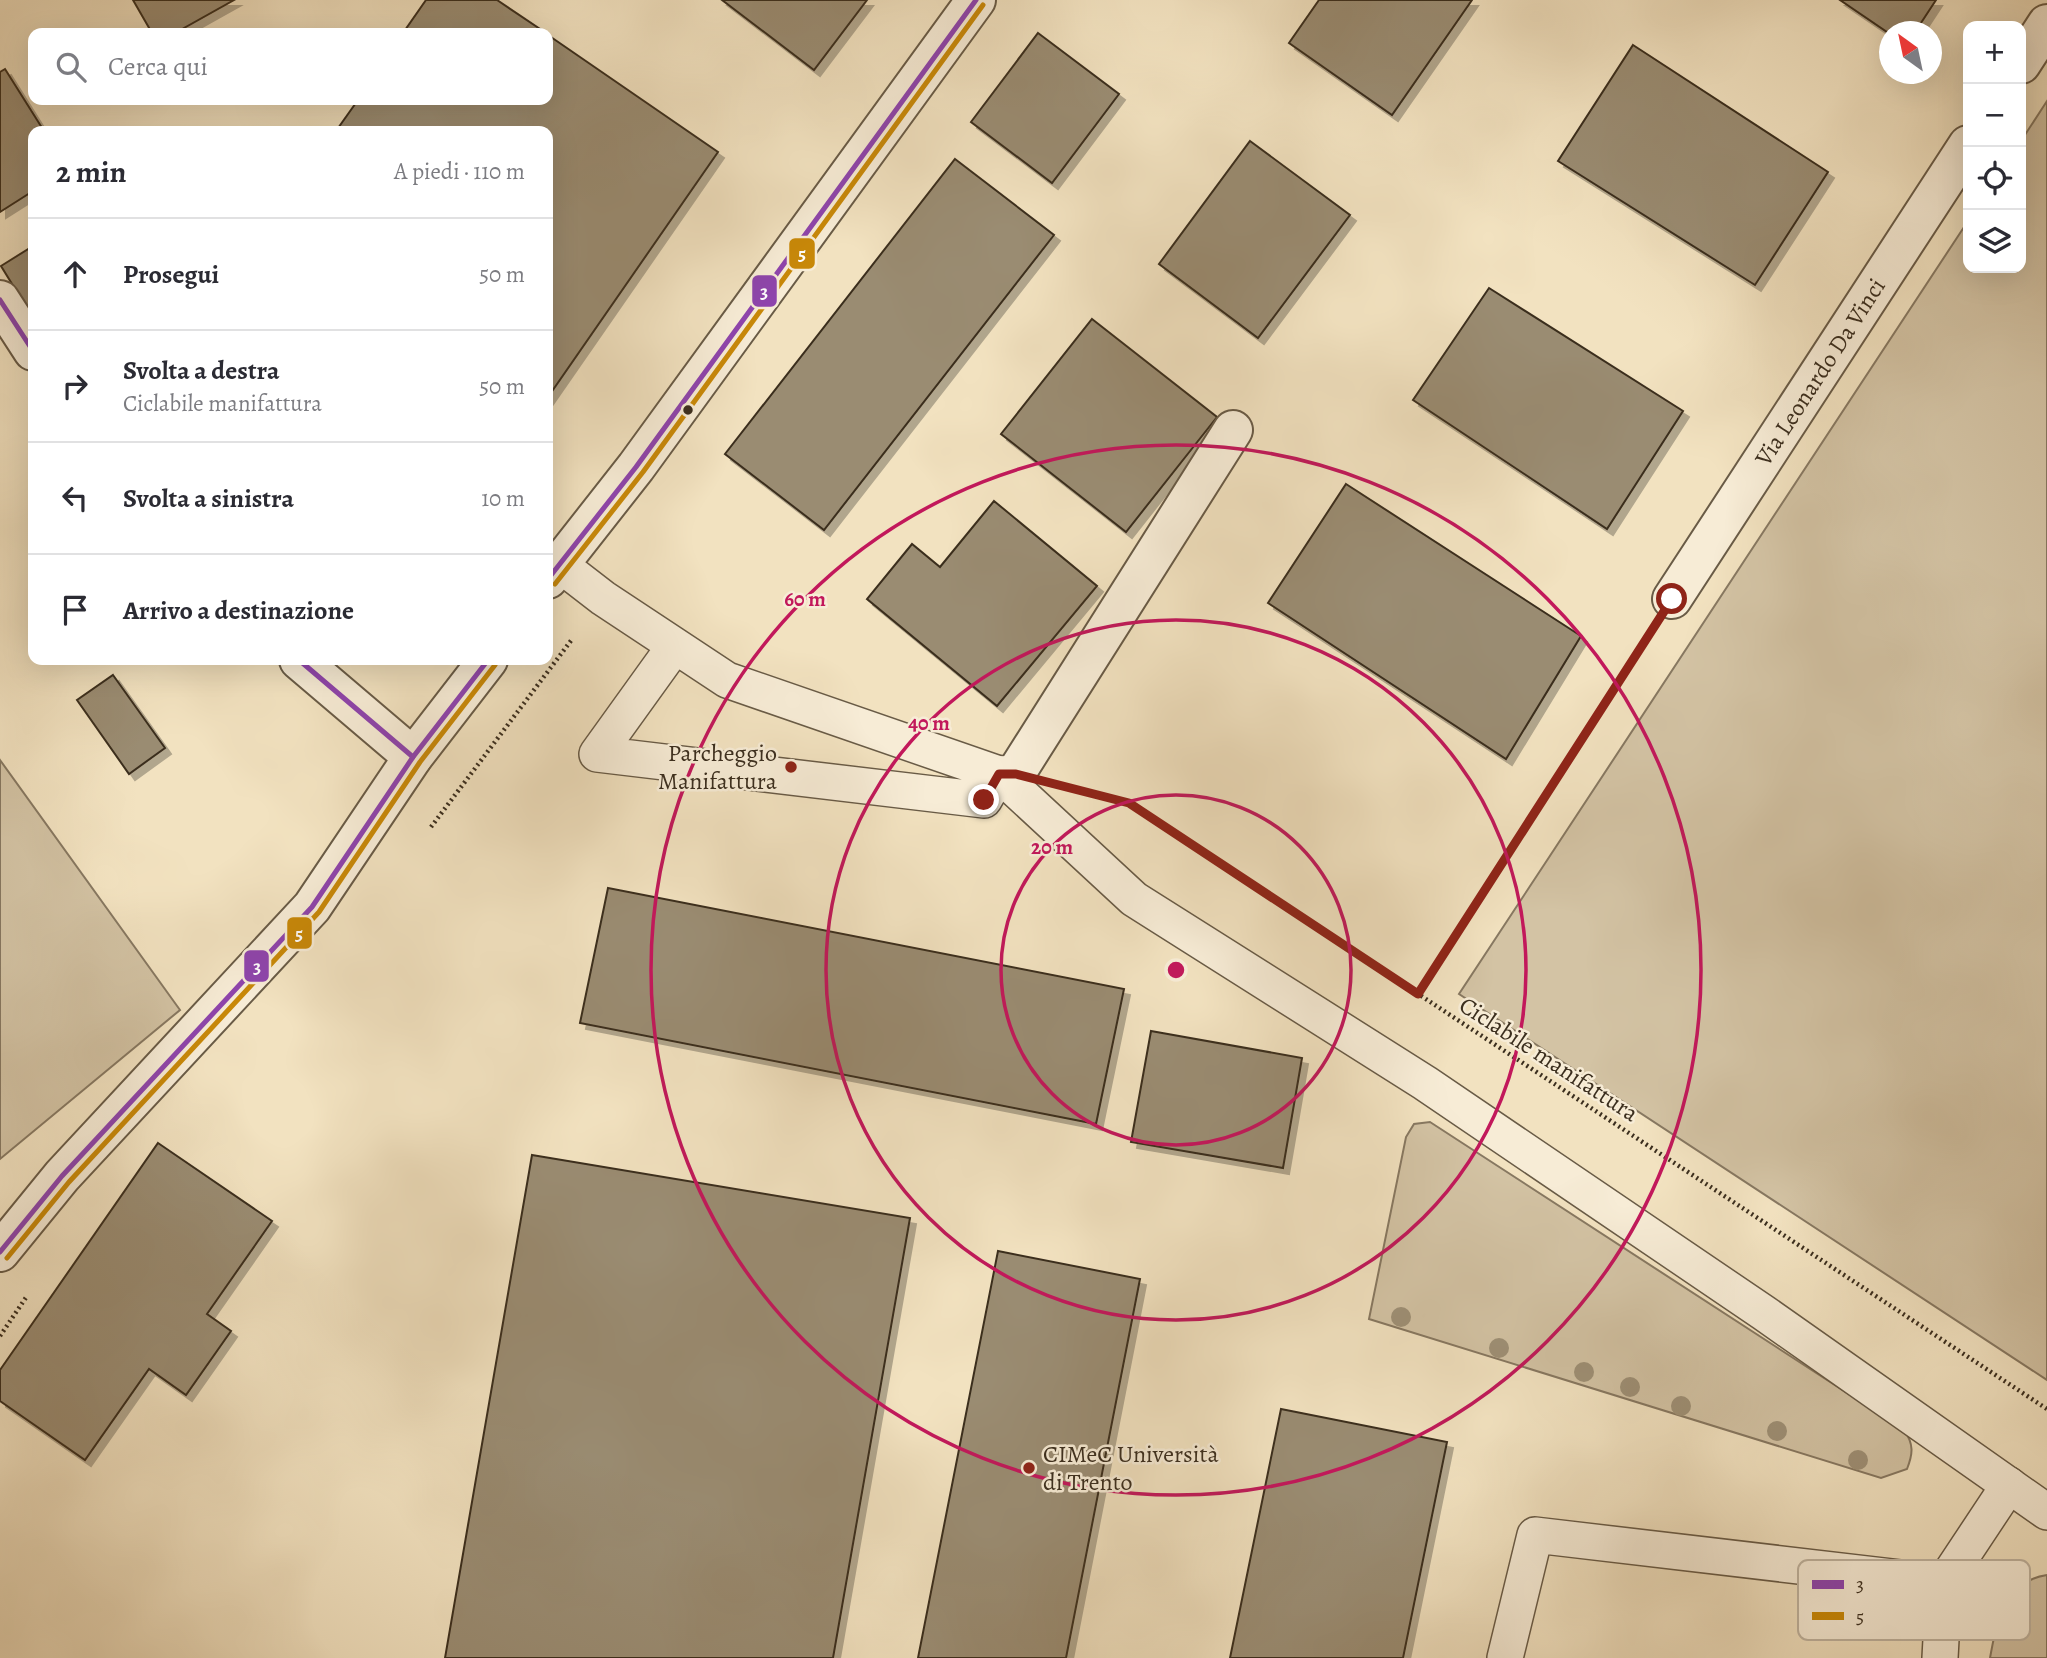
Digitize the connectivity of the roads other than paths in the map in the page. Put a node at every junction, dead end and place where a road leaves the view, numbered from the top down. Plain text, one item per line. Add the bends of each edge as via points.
1 (976, 0) edge
2 (2047, 24) edge
3 (2026, 56) edge
4 (1967, 147) edge
5 (0, 300) edge
6 (28, 343) edge
7 (1233, 429) dead end
8 (553, 571) edge
9 (1672, 599) road end
10 (674, 647) junction
11 (305, 665) edge
12 (484, 665) edge
13 (413, 757) junction
14 (1008, 774) junction
15 (0, 1252) edge
16 (2009, 1486) junction
17 (2047, 1512) edge
18 (1959, 1560) edge
19 (1798, 1566) edge
20 (1941, 1640) edge
21 (1505, 1658) edge
22 (1940, 1658) edge

1 - 8 street via 636,467
2 - 3 street
4 - 9 street, Via Leonardo Da Vinci
5 - 6 street
7 - 14 street
8 - 10 lane via 603,598
10 - 14 lane via 727,680
10 - 14 lane via 597,754 984,800
11 - 13 street
12 - 13 street
13 - 15 street via 312,907 62,1176
14 - 16 lane via 1134,899 1436,1091
16 - 17 lane
16 - 18 lane
19 - 21 lane via 1535,1535
20 - 22 lane

